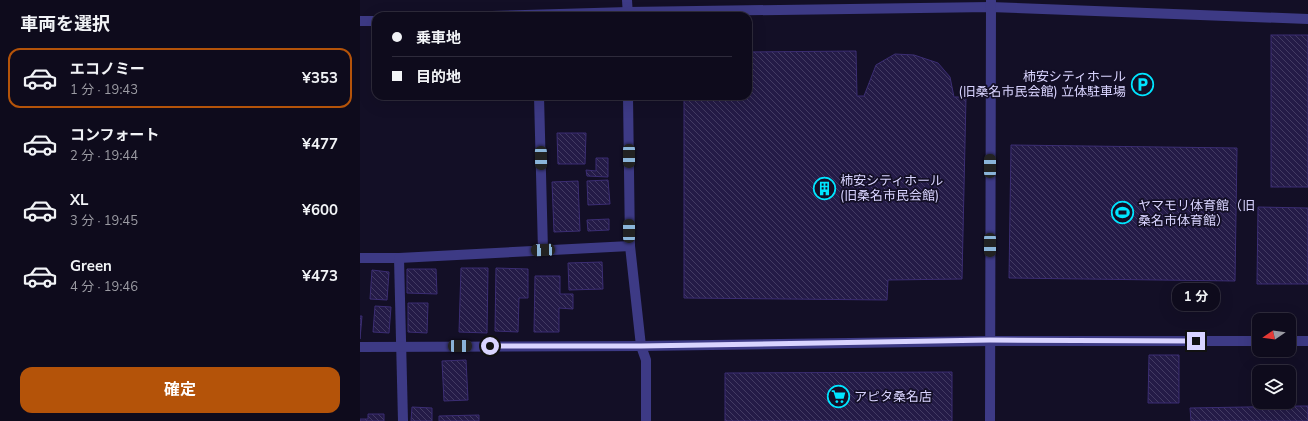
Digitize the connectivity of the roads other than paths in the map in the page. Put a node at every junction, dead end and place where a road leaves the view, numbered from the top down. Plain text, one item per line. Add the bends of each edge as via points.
1 (628, 0) edge
2 (990, 3) edge
3 (628, 12) edge
4 (694, 12) edge
5 (1308, 18) edge
6 (360, 21) edge
7 (372, 21) edge
8 (539, 100) edge
9 (628, 100) edge
10 (630, 246) junction
11 (543, 250) junction
12 (360, 258) edge
13 (399, 258) junction
14 (990, 340) junction
15 (1252, 341) edge
16 (1296, 341) edge
17 (1308, 341) edge
18 (400, 346) junction
19 (641, 346) junction
20 (360, 348) edge
21 (403, 421) edge
22 (646, 421) edge
23 (990, 421) edge

1 - 3 street
2 - 4 street
2 - 5 street
2 - 14 street
6 - 7 street
8 - 11 street
9 - 10 street
10 - 11 street
10 - 19 street
11 - 13 street
12 - 13 street
13 - 18 street
14 - 15 street
14 - 19 street
14 - 23 street
16 - 17 street
18 - 19 street
18 - 20 street
18 - 21 street
19 - 22 street via 646,360

